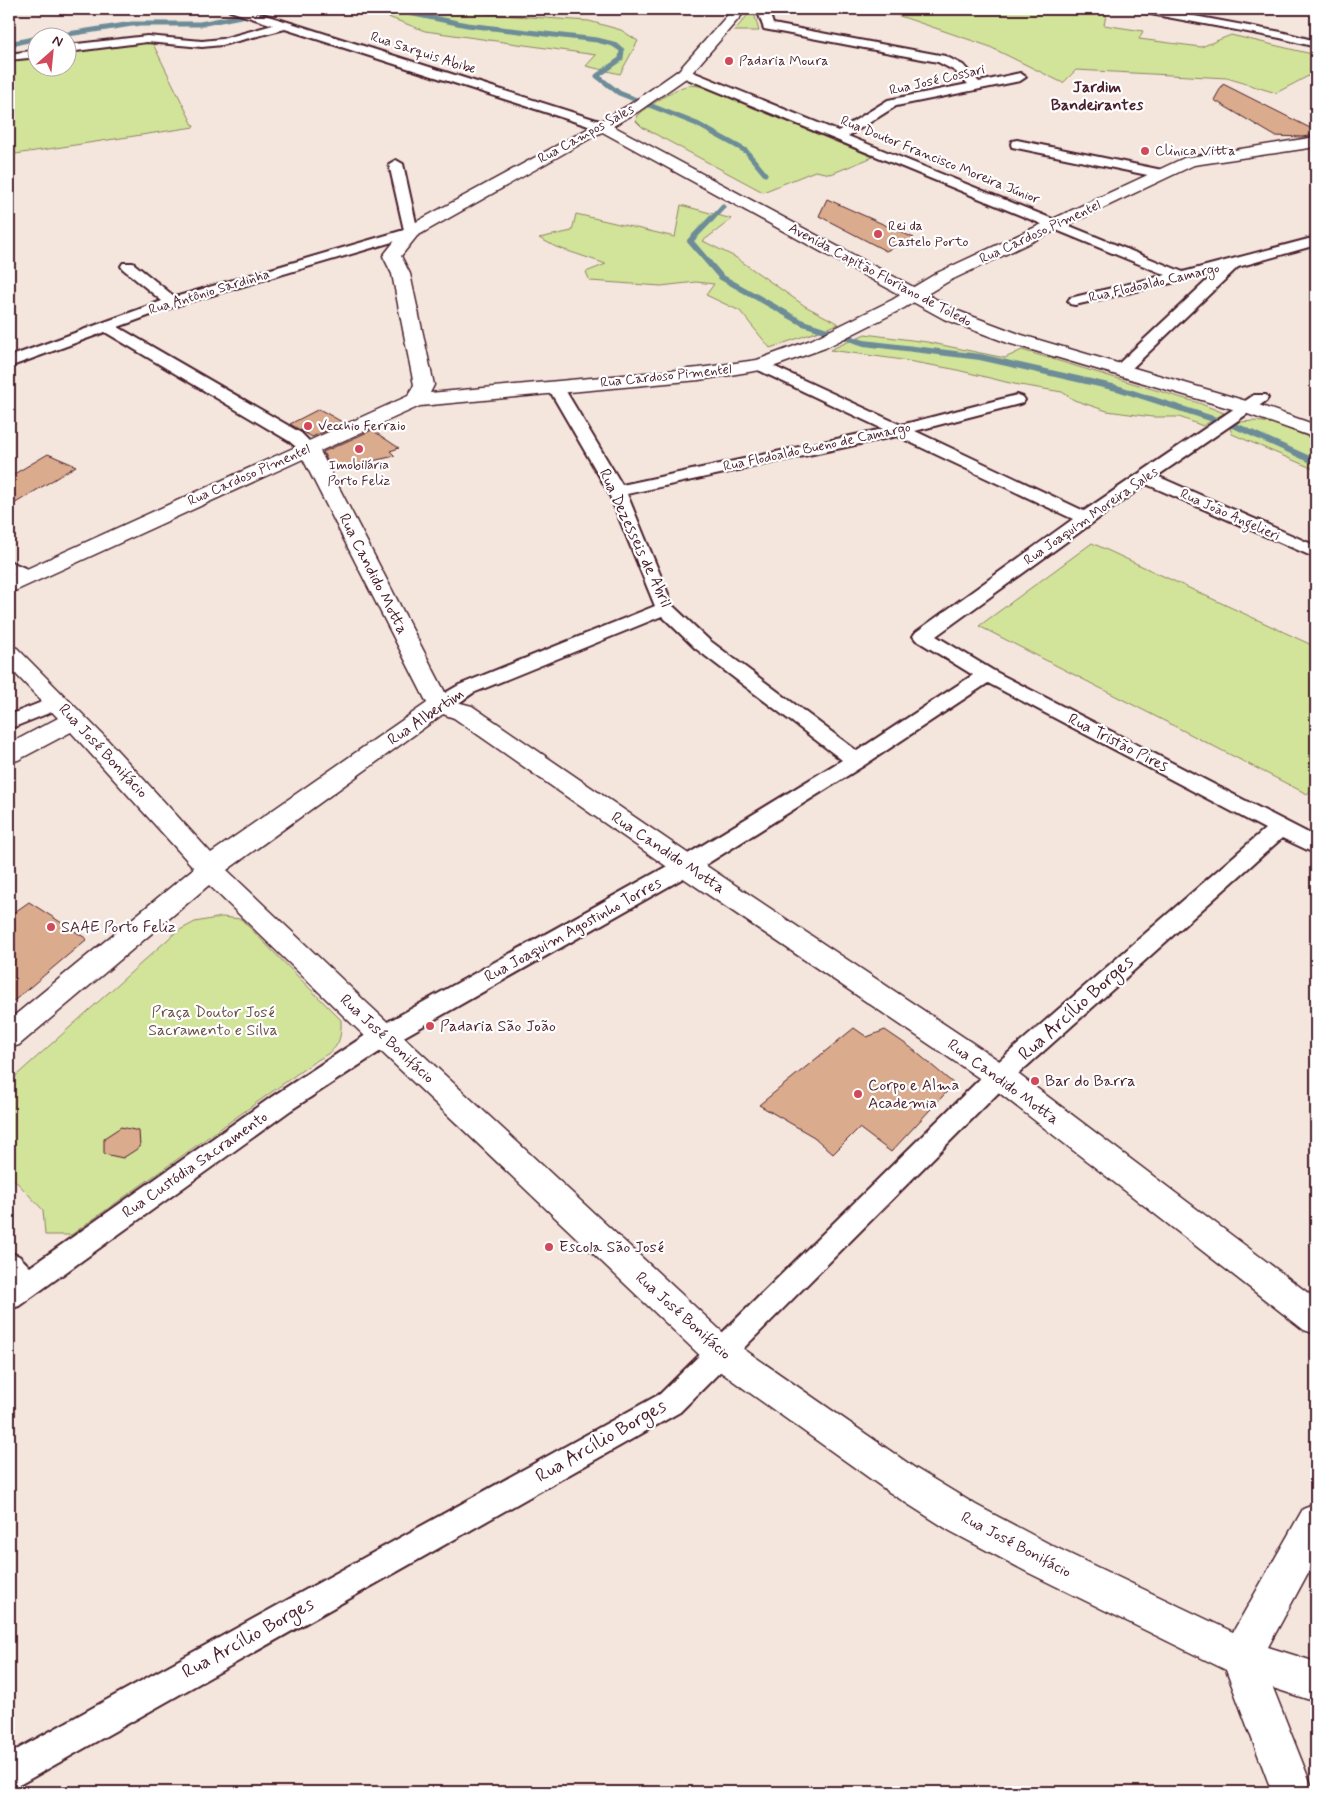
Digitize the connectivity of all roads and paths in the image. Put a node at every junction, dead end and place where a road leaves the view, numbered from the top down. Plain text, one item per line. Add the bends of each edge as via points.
1 (234, 9) edge
2 (740, 9) edge
3 (763, 9) edge
4 (1140, 9) edge
5 (287, 25) junction
6 (1316, 44) edge
7 (78, 48) edge
8 (28, 54) edge
9 (9, 57) edge
10 (684, 73) junction
11 (1020, 77) dead end
12 (976, 86) junction
13 (609, 122) junction
14 (839, 136) junction
15 (1316, 142) edge
16 (1017, 144) dead end
17 (396, 164) dead end
18 (1162, 174) junction
19 (749, 198) junction
20 (1054, 224) junction
21 (817, 226) junction
22 (796, 231) junction
23 (411, 232) junction
24 (1316, 242) edge
25 (1233, 264) junction
26 (128, 266) dead end
27 (1183, 277) junction
28 (922, 291) junction
29 (1075, 301) dead end
30 (173, 302) junction
31 (106, 326) junction
32 (9, 362) edge
33 (1128, 364) junction
34 (760, 365) junction
35 (555, 386) junction
36 (416, 400) junction
37 (1017, 400) dead end
38 (1247, 407) junction
39 (1316, 416) edge
40 (898, 431) junction
41 (1316, 432) edge
42 (308, 448) junction
43 (1145, 477) junction
44 (617, 491) junction
45 (1085, 518) junction
46 (1316, 553) edge
47 (15, 576) edge
48 (665, 608) junction
49 (923, 636) joint
50 (9, 653) edge
51 (987, 674) junction
52 (440, 705) junction
53 (65, 711) junction
54 (9, 723) edge
55 (12, 746) edge
56 (856, 761) junction
57 (1281, 827) junction
58 (1316, 846) edge
59 (686, 866) junction
60 (210, 869) junction
61 (384, 1036) junction
62 (9, 1037) edge
63 (999, 1076) junction
64 (9, 1264) edge
65 (19, 1290) edge
66 (1316, 1319) edge
67 (720, 1352) junction
68 (1316, 1522) edge
69 (1241, 1656) junction
70 (1316, 1682) edge
71 (9, 1772) edge
72 (1293, 1792) edge

1 - 5 street, Rua Sarquis Abibe
2 - 10 street, Rua Campos Sales
3 - 12 street via 768,27 941,59 959,68
4 - 6 street
5 - 7 street via 222,42 202,44 147,39
5 - 13 street, Rua Sarquis Abibe
8 - 9 street
10 - 13 street, Rua Campos Sales
10 - 14 street, Rua Doutor Francisco Moreira Júnior
11 - 12 street, Rua José Cossari
12 - 14 street, Rua José Cossari via 892,103
13 - 19 street, Avenida Capitão Floriano de Toledo
13 - 23 street, Rua Campos Sales
14 - 20 street, Rua Doutor Francisco Moreira Júnior
15 - 18 street, Rua Cardoso Pimentel via 1190,161
16 - 18 street
17 - 23 street
18 - 20 street, Rua Cardoso Pimentel
19 - 21 street, Avenida Capitão Floriano de Toledo
19 - 22 street, Avenida Capitão Floriano de Toledo
20 - 27 street, Rua Doutor Francisco Moreira Júnior
20 - 28 street, Rua Cardoso Pimentel
21 - 22 street
21 - 28 street, Avenida Capitão Floriano de Toledo
22 - 28 street, Avenida Capitão Floriano de Toledo
23 - 30 street, Rua Antônio Sardinha
23 - 36 street via 392,256 401,274 424,385
24 - 25 street, Rua Flodoaldo Camargo
25 - 27 street, Rua Flodoaldo Camargo
25 - 33 street, Rua Flodoaldo Camargo
26 - 30 street
27 - 29 street, Rua Flodoaldo Camargo
28 - 33 street, Avenida Capitão Floriano de Toledo via 951,315 1002,335
28 - 34 street, Rua Cardoso Pimentel via 818,344
30 - 31 street, Rua Antônio Sardinha
31 - 32 street, Rua Antônio Sardinha
31 - 42 street, Rua Candido Motta via 295,437
33 - 38 street, Avenida Capitão Floriano de Toledo
34 - 35 street, Rua Cardoso Pimentel via 699,374
34 - 40 street
35 - 36 street, Rua Cardoso Pimentel
35 - 44 street, Rua Dezesseis de Abril
36 - 42 street, Rua Cardoso Pimentel
37 - 40 street, Rua Flodoaldo Bueno de Camargo
38 - 39 street, Avenida Capitão Floriano de Toledo
38 - 41 street, Avenida Capitão Floriano de Toledo
38 - 43 street, Rua Joaquim Moreira Sales
40 - 44 street, Rua Flodoaldo Bueno de Camargo
40 - 45 street
42 - 47 street, Rua Cardoso Pimentel
42 - 52 street, Rua Candido Motta
43 - 45 street, Rua Joaquim Moreira Sales
43 - 46 street, Rua João Angelieri
44 - 48 street, Rua Dezesseis de Abril
45 - 49 street, Rua Joaquim Moreira Sales
48 - 52 street, Rua Albertim via 466,689
48 - 56 street, Rua Dezesseis de Abril via 702,644
49 - 51 street, Rua Tristão Pires
50 - 53 street, Rua José Bonifácio
51 - 56 street, Rua Joaquim Agostinho Torres
51 - 57 street, Rua Tristão Pires
52 - 59 street, Rua Candido Motta via 463,712
52 - 60 street, Rua Albertim
53 - 54 street
53 - 55 street
53 - 60 street, Rua José Bonifácio
56 - 59 street, Rua Joaquim Agostinho Torres
57 - 58 street, Rua Tristão Pires
57 - 63 street, Rua Arcílio Borges
59 - 61 street, Rua Joaquim Agostinho Torres
59 - 63 street, Rua Candido Motta
60 - 61 street, Rua José Bonifácio
60 - 62 street, Rua Albertim
61 - 65 street, Rua Custódia Sacramento
61 - 67 street, Rua José Bonifácio
63 - 66 street, Rua Candido Motta
63 - 67 street, Rua Arcílio Borges
64 - 65 street
67 - 69 street, Rua José Bonifácio via 902,1480 962,1518
67 - 71 street, Rua Arcílio Borges via 670,1403
68 - 69 street
69 - 70 street, Rua José Bonifácio
69 - 72 street

